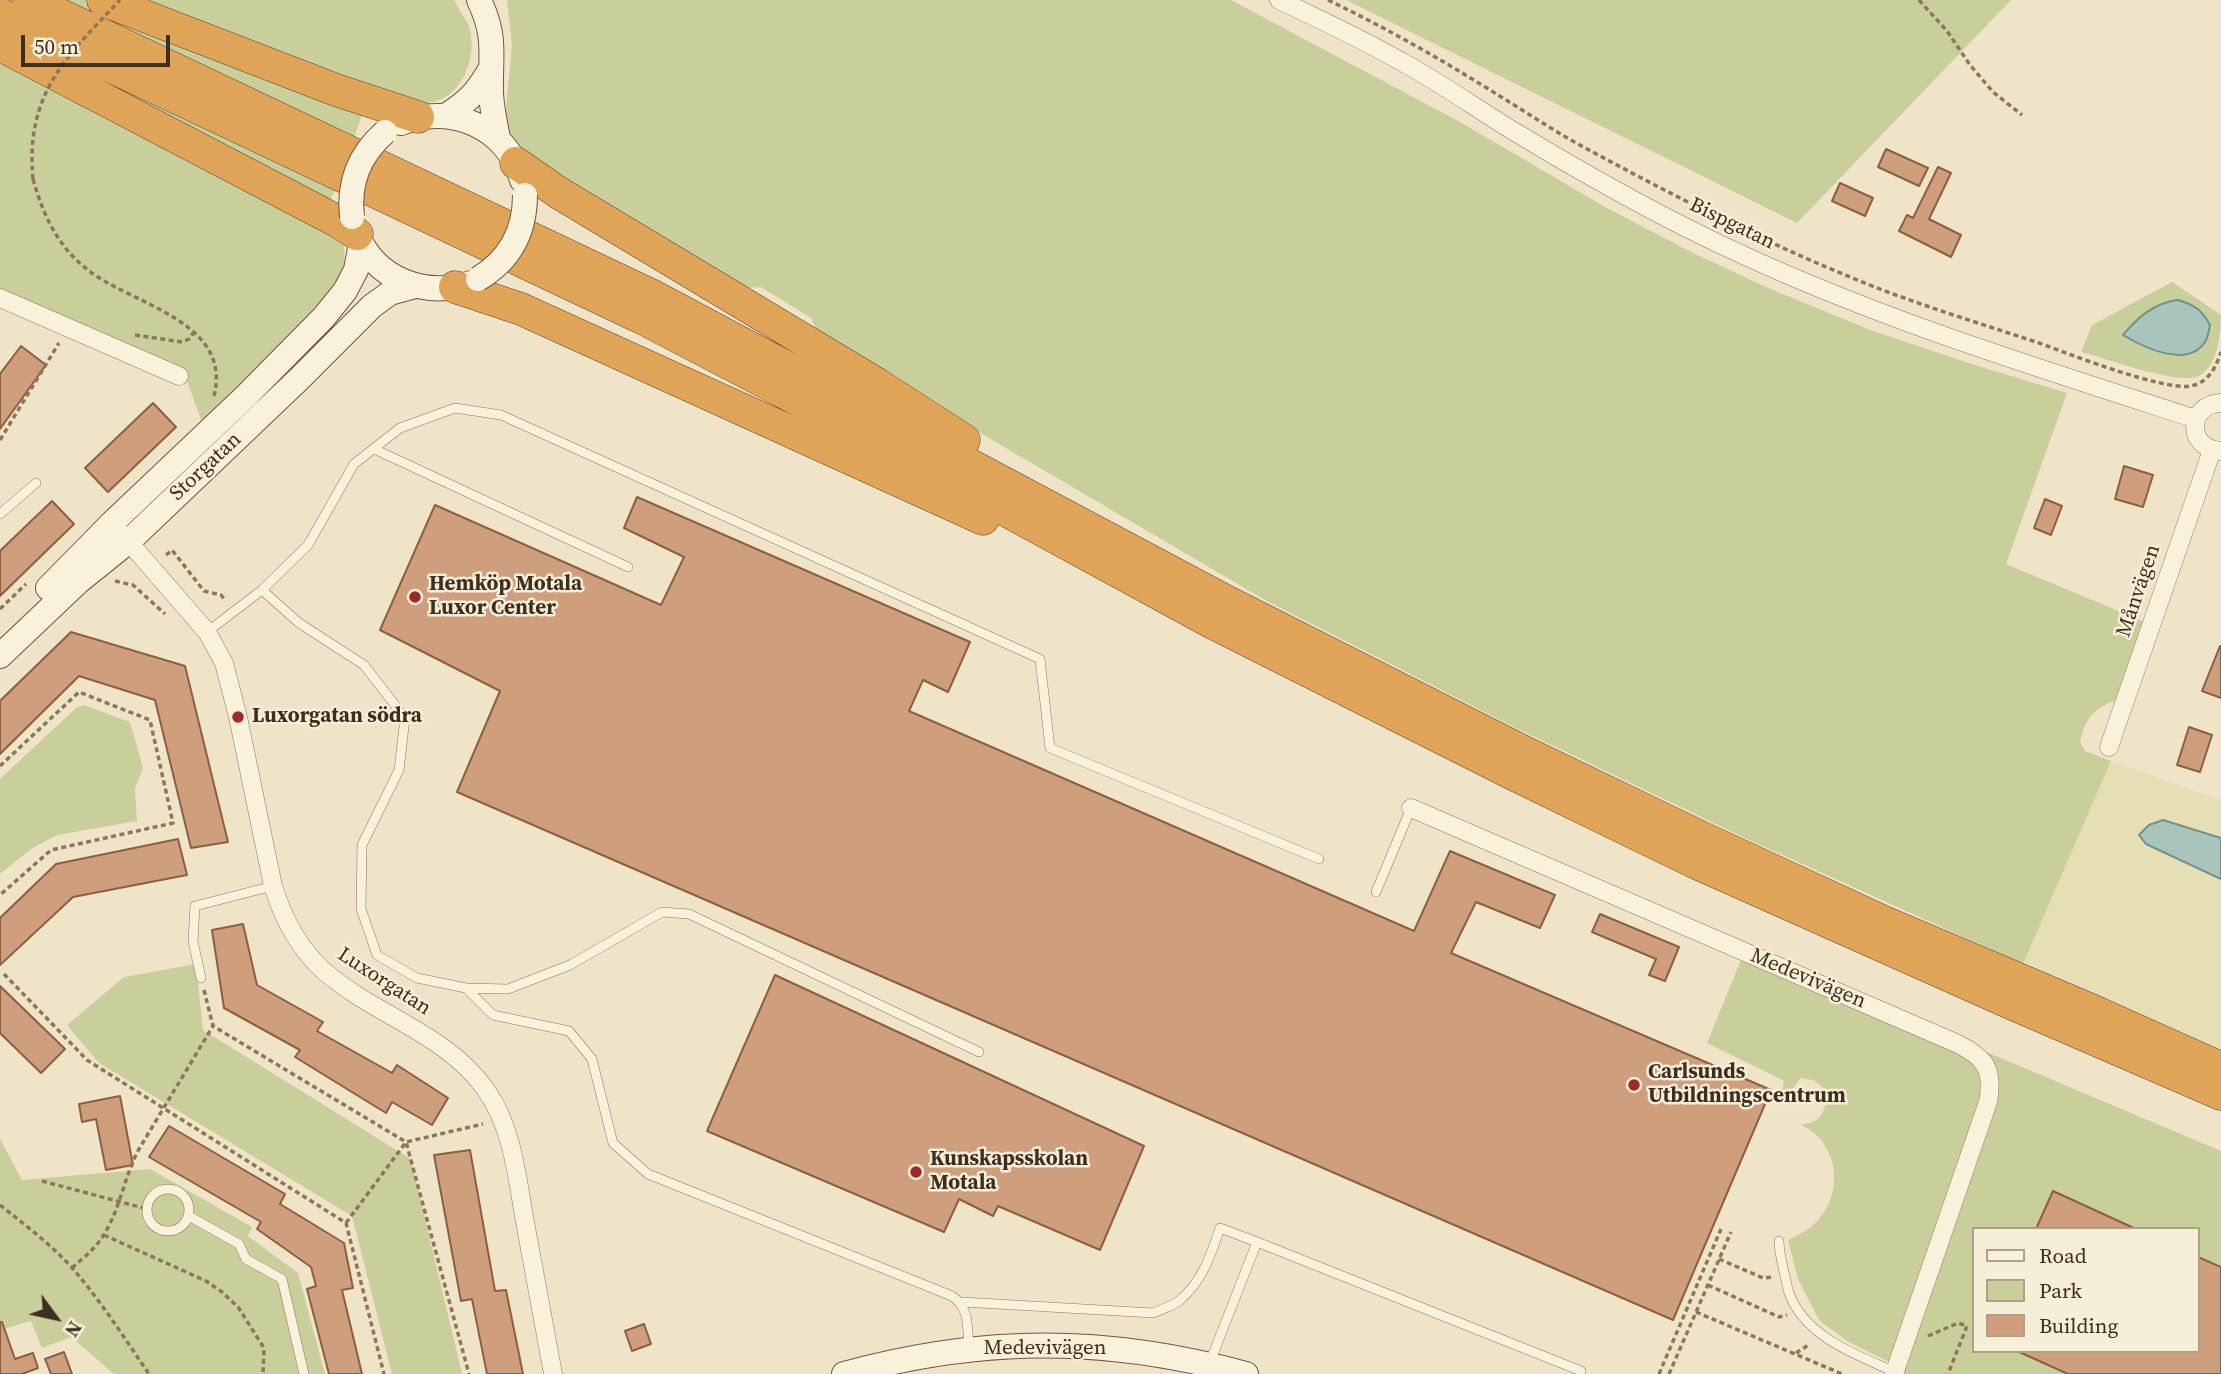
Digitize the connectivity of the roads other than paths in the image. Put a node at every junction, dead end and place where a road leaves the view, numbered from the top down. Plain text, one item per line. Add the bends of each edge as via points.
1 (29, 0) edge
2 (103, 0) edge
3 (479, 0) edge
4 (1279, 0) edge
5 (0, 14) edge
6 (0, 45) edge
7 (491, 68) junction
8 (433, 116) junction
9 (507, 151) junction
10 (356, 231) junction
11 (467, 283) junction
12 (415, 286) junction
13 (0, 298) edge
14 (179, 376) dead end
15 (2220, 400) edge
16 (2196, 419) junction
17 (374, 449) junction
18 (2217, 451) edge
19 (36, 484) dead end
20 (1056, 510) junction
21 (0, 514) edge
22 (120, 532) junction
23 (628, 567) dead end
24 (262, 590) junction
25 (1211, 622) junction
26 (207, 632) junction
27 (0, 634) edge
28 (0, 656) edge
29 (2109, 747) dead end
30 (1410, 808) joint
31 (1319, 859) dead end
32 (273, 886) junction
33 (1376, 892) dead end
34 (201, 978) road end
35 (466, 988) junction
36 (979, 1052) dead end
37 (2221, 1068) edge
38 (2221, 1094) edge
39 (189, 1216) junction
40 (1779, 1241) dead end
41 (1257, 1242) junction
42 (961, 1303) junction
43 (970, 1349) junction
44 (1209, 1364) junction
45 (1580, 1371) dead end
46 (1894, 1373) edge
47 (304, 1374) edge
48 (553, 1374) edge
49 (844, 1374) edge
50 (1246, 1374) edge

1 - 20 highway via 655,296
2 - 8 highway via 336,90
3 - 7 main road via 491,31
4 - 16 street, Bispgatan via 1401,61 1622,195 1782,274 1922,328
5 - 25 highway via 642,318 904,454
6 - 10 highway
7 - 8 main road via 466,102
7 - 9 main road via 491,97
8 - 9 main road via 474,122
8 - 10 main road, bridge via 401,123 385,132 366,153 351,198
9 - 11 main road, bridge via 525,195 524,218 511,249 497,266
9 - 20 highway via 583,208 961,438
10 - 12 main road via 383,270
10 - 22 main road, Storgatan via 356,270 345,291
11 - 12 main road via 435,289
11 - 25 highway
12 - 22 main road, Storgatan via 390,293 372,306 298,380
13 - 14 street
15 - 16 street via 2208,405
16 - 18 street via 2196,435 2205,447
17 - 23 lane
17 - 24 lane via 354,464 308,545
17 - 31 lane via 400,428 454,408 501,415 1040,659 1050,748
18 - 29 street, Månvägen
19 - 21 lane
20 - 37 highway via 1370,675 1705,839
22 - 26 street, Luxorgatan
22 - 27 main road, Storgatan
22 - 28 main road, Storgatan via 78,582
24 - 26 lane
24 - 35 lane via 299,623 364,666 405,718 399,769 362,845 361,909 377,955 417,978
25 - 38 highway via 1694,862
26 - 32 street, Luxorgatan via 230,683
30 - 33 lane, Medevivägen
30 - 46 street, Medevivägen via 1978,1055 1990,1076 1988,1102
32 - 34 lane via 195,906 193,941
32 - 48 street, Luxorgatan via 292,933 323,971 451,1053 497,1107 512,1151
35 - 36 lane via 508,989 570,965 662,912 689,914
35 - 42 lane via 493,1014 569,1031 592,1059 613,1143 648,1174
39 - 39 lane via 175,1231 161,1231 150,1222 147,1209 158,1191 172,1189 184,1196
39 - 47 lane via 239,1244 246,1259 282,1279
40 - 46 lane via 1790,1295 1799,1311 1834,1343
41 - 42 lane via 1220,1227 1198,1281 1177,1303 1153,1313
41 - 44 lane
41 - 45 lane
42 - 43 lane
43 - 44 main road, Medevivägen via 1088,1346
43 - 49 main road, Medevivägen
44 - 50 main road, Medevivägen

